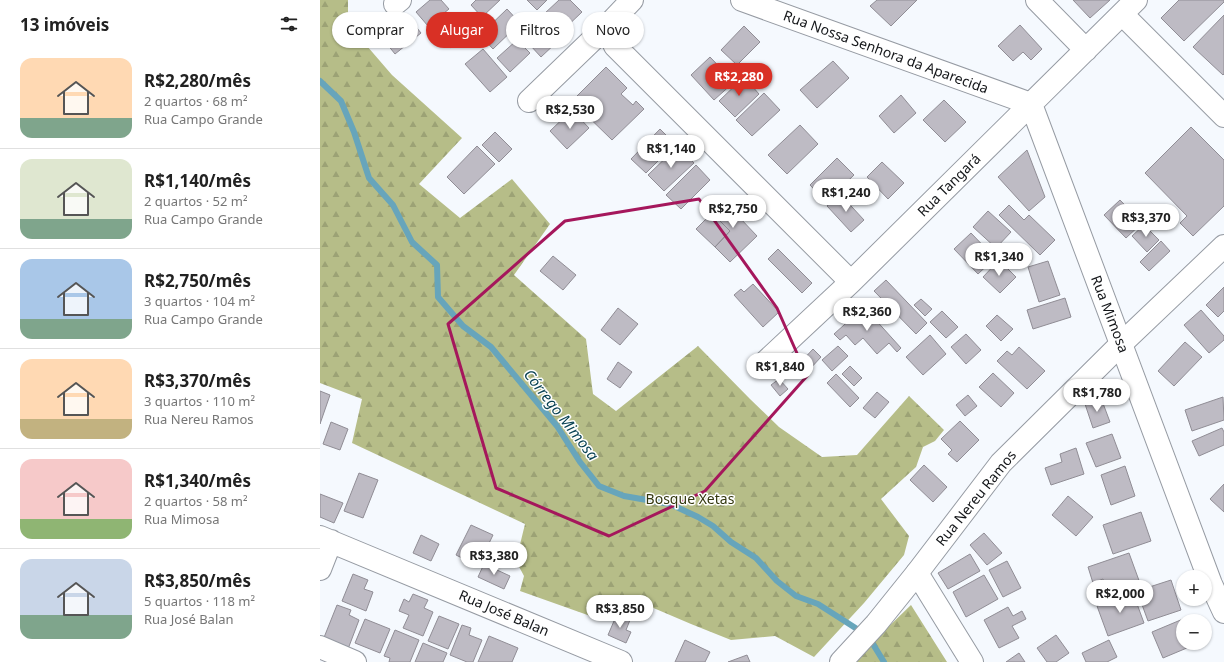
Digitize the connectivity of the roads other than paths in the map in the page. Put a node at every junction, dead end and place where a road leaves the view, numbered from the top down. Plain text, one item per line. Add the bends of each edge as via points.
1 (742, 0) edge
2 (1037, 0) edge
3 (1129, 7) edge
4 (618, 9) edge
5 (1086, 50) junction
6 (529, 101) dead end
7 (1031, 104) junction
8 (1224, 116) edge
9 (1224, 246) edge
10 (850, 282) junction
11 (1121, 344) junction
12 (760, 367) dead end
13 (325, 539) edge
14 (320, 569) edge
15 (916, 573) junction
16 (1218, 578) edge
17 (1224, 612) edge
18 (320, 647) edge
19 (355, 662) edge
20 (621, 662) edge
21 (841, 662) edge
22 (972, 662) edge

1 - 7 street, Rua Nossa Senhora da Aparecida
2 - 5 street
3 - 5 street, Rua Tangará
3 - 8 street
4 - 6 street
4 - 10 street via 610,35 615,46
5 - 7 street, Rua Tangará
7 - 10 street, Rua Tangará
7 - 11 street, Rua Mimosa
9 - 11 street, Rua Nereu Ramos
10 - 12 street, Rua Tangará
11 - 15 street, Rua Nereu Ramos via 1001,464
11 - 16 street, Rua Mimosa
13 - 14 street
13 - 20 street, Rua José Balan
15 - 21 street, Rua Nereu Ramos via 876,624
15 - 22 street
16 - 17 street, Rua Mimosa
18 - 19 street

